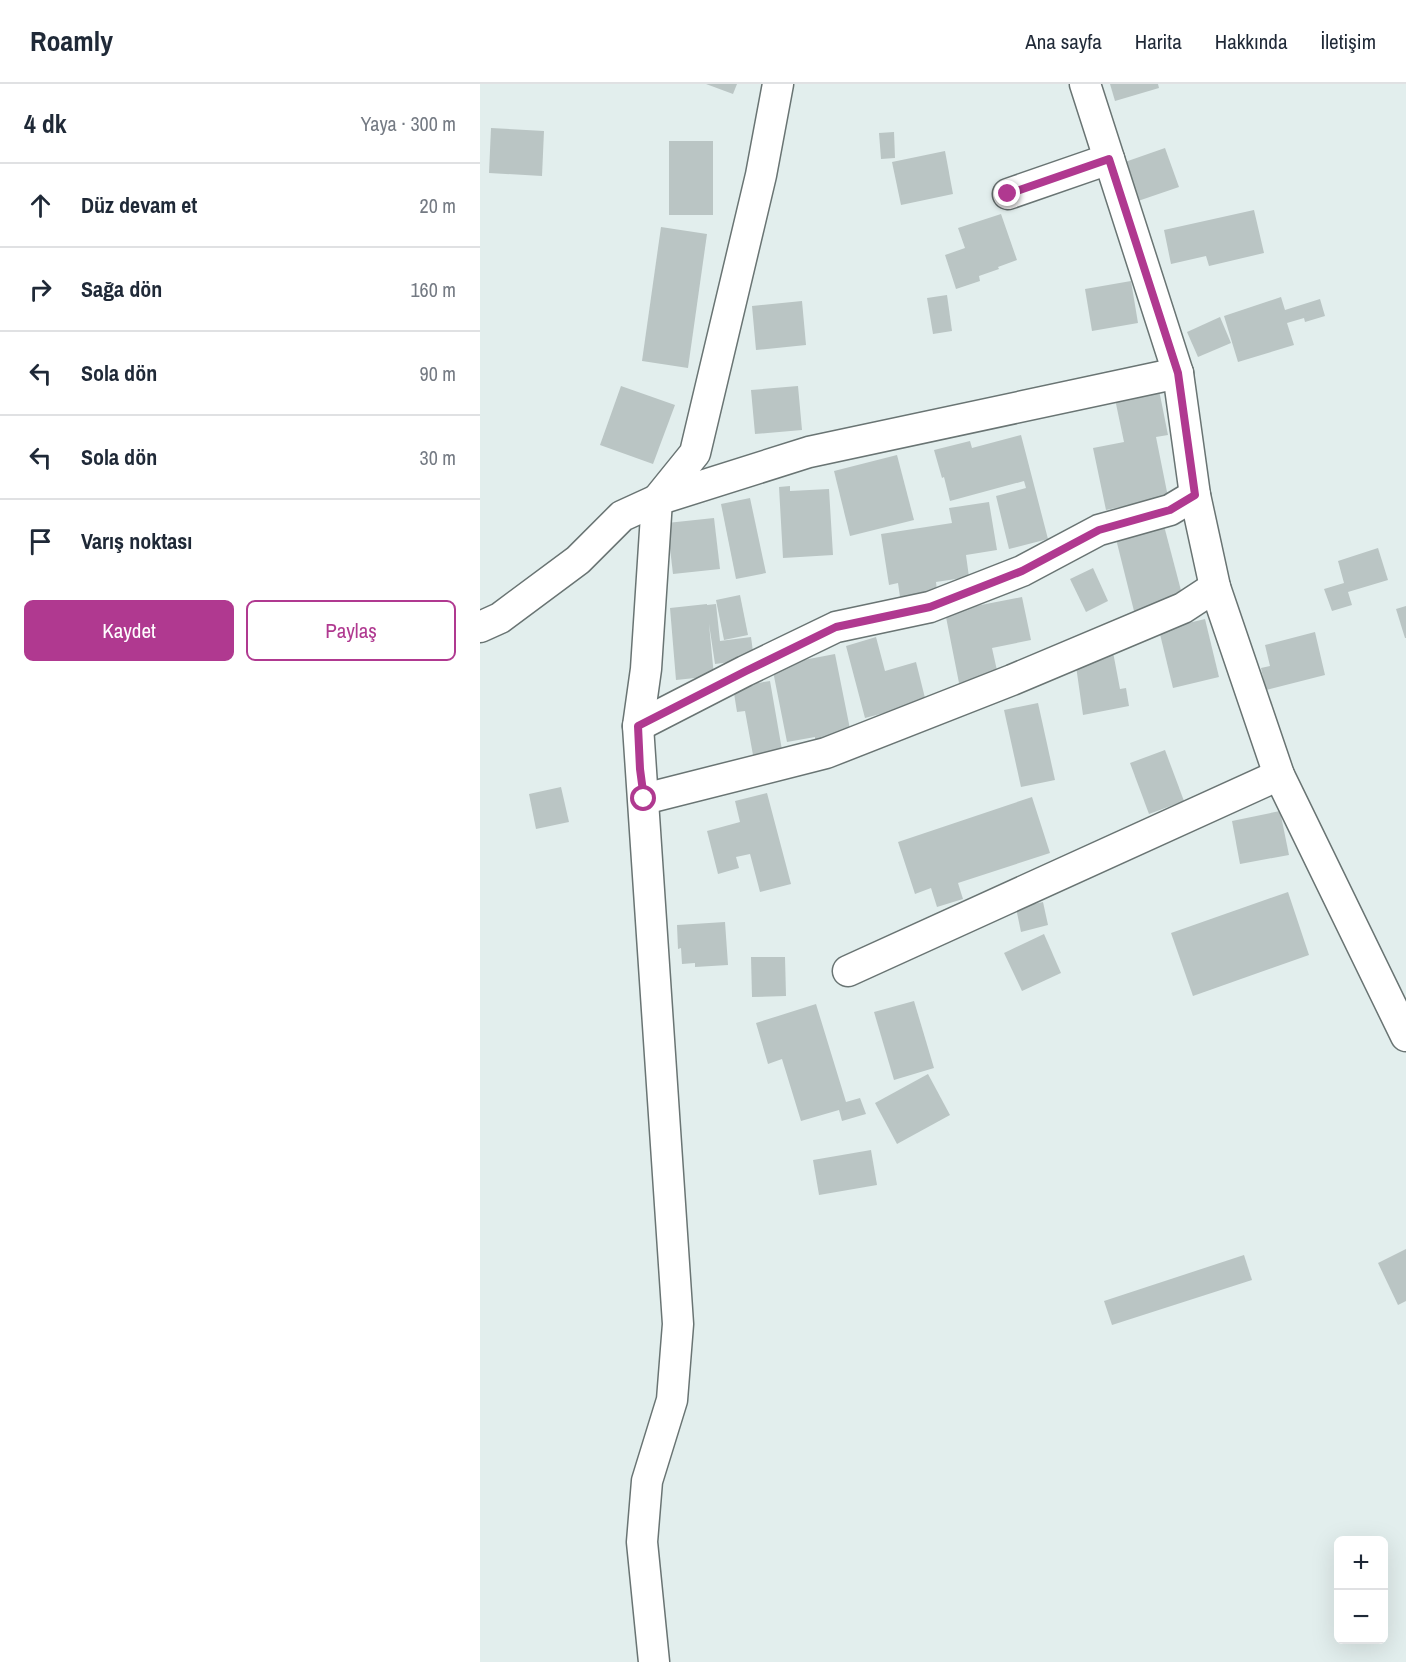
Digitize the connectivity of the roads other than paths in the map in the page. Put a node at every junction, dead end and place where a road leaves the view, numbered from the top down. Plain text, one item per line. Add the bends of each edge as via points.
1 (778, 84) edge
2 (1085, 84) edge
3 (1109, 159) junction
4 (1008, 194) dead end
5 (1178, 373) junction
6 (1195, 495) junction
7 (657, 500) junction
8 (1215, 587) junction
9 (480, 627) edge
10 (638, 726) junction
11 (1279, 776) junction
12 (644, 799) junction
13 (848, 971) dead end
14 (1406, 1036) edge
15 (654, 1662) edge

1 - 7 street via 761,175 695,453
2 - 3 street
3 - 4 street
3 - 5 street
5 - 6 street
5 - 7 street via 809,452
6 - 8 street
6 - 10 street via 1170,510 1099,530 1022,571 930,607 836,627
7 - 9 street via 622,516 578,560 500,618
7 - 10 street via 646,669
8 - 11 street
8 - 12 street via 1184,608 826,753
10 - 12 street
11 - 13 street
11 - 14 street
12 - 15 street via 678,1324 672,1400 647,1481 642,1542

